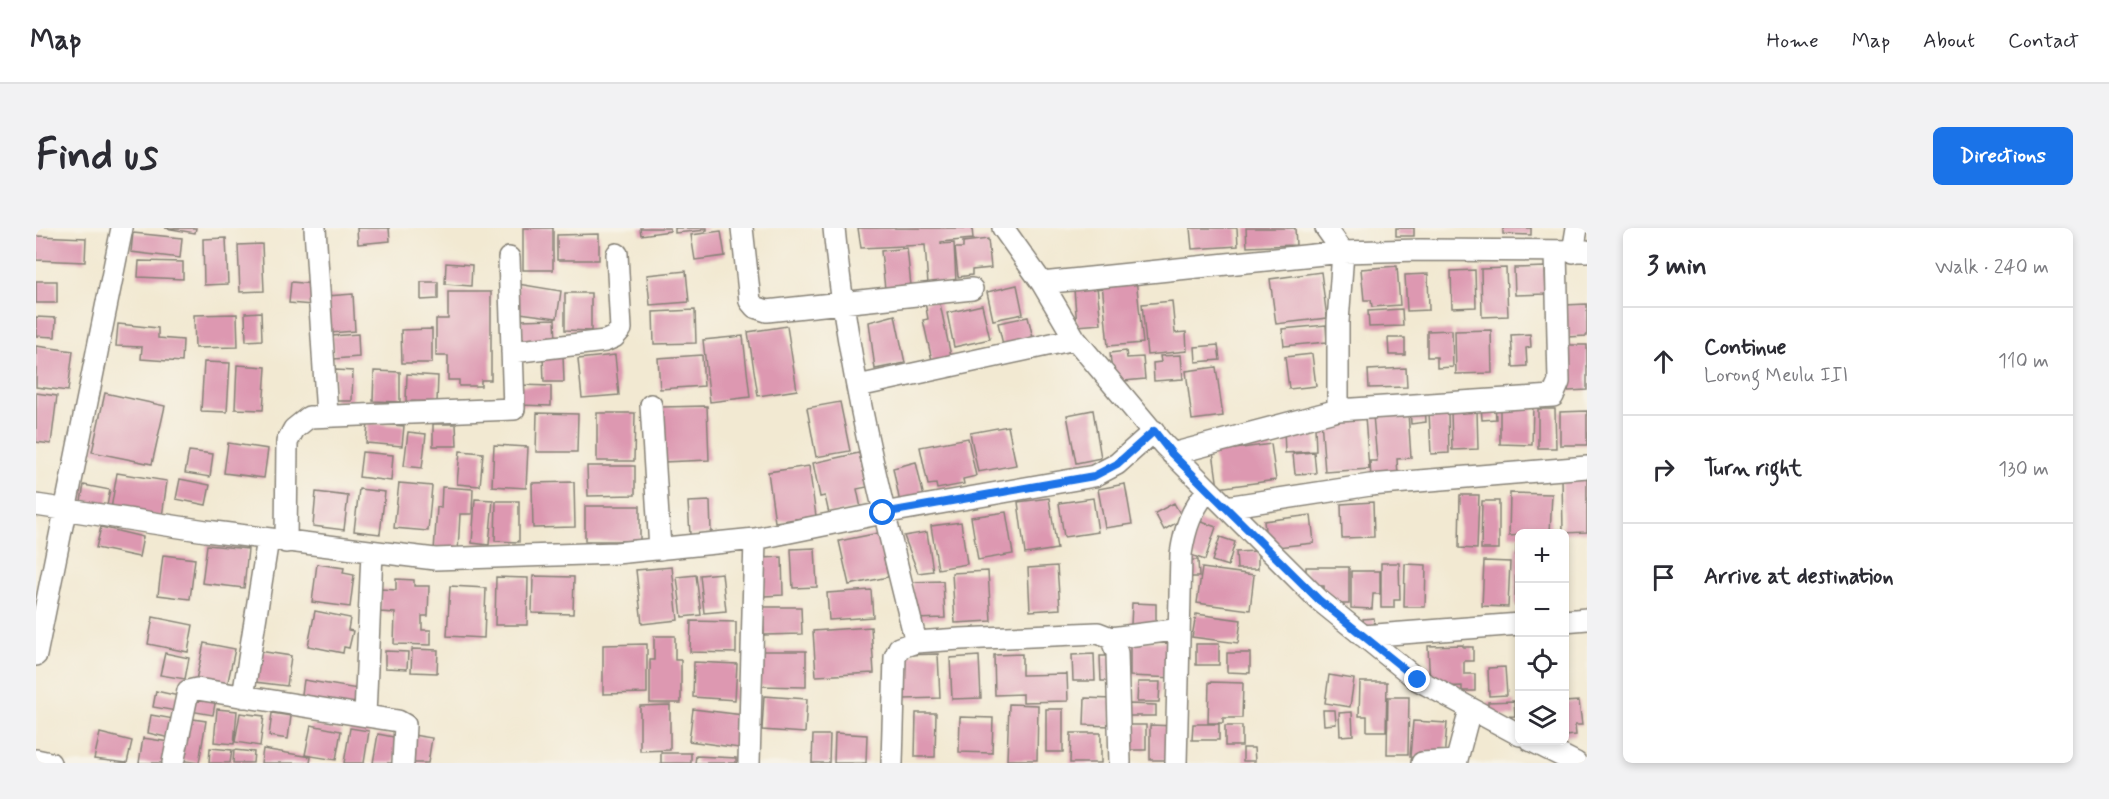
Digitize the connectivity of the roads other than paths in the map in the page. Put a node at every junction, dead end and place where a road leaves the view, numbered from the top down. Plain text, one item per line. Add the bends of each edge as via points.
1 (122, 228) edge
2 (315, 228) edge
3 (742, 228) edge
4 (834, 228) edge
5 (1003, 228) edge
6 (1326, 228) edge
7 (1577, 228) edge
8 (1572, 251) edge
9 (1343, 252) junction
10 (617, 254) dead end
11 (510, 258) dead end
12 (1042, 283) junction
13 (972, 289) dead end
14 (843, 301) junction
15 (1075, 339) junction
16 (512, 352) junction
17 (858, 386) junction
18 (651, 405) dead end
19 (1338, 410) junction
20 (327, 415) junction
21 (1154, 431) junction
22 (1172, 454) junction
23 (1587, 467) edge
24 (1208, 490) junction
25 (36, 506) edge
26 (1226, 507) junction
27 (66, 509) junction
28 (883, 513) junction
29 (755, 539) junction
30 (277, 541) junction
31 (660, 549) junction
32 (372, 553) junction
33 (1587, 619) edge
34 (1569, 621) edge
35 (1515, 624) edge
36 (1178, 627) junction
37 (1363, 636) junction
38 (1111, 638) junction
39 (915, 642) junction
40 (36, 655) edge
41 (243, 697) junction
42 (1470, 710) junction
43 (365, 716) junction
44 (1515, 732) edge
45 (1538, 745) edge
46 (36, 760) edge
47 (1568, 761) edge
48 (1456, 762) edge
49 (50, 763) edge
50 (173, 763) edge
51 (403, 763) edge
52 (749, 763) edge
53 (892, 763) edge
54 (1120, 763) edge
55 (1176, 763) edge
56 (1422, 763) edge

1 - 27 street
2 - 20 street
3 - 14 street via 746,285 755,307 783,310
4 - 14 street
5 - 12 street
6 - 9 street
7 - 8 street
8 - 9 street
8 - 19 street via 1559,382 1553,396
9 - 12 street
9 - 19 street
10 - 16 street via 621,329 614,337
11 - 16 street
12 - 15 street
13 - 14 street
14 - 17 street
15 - 17 street
15 - 21 street
16 - 20 street via 514,409
17 - 28 street
18 - 31 street
19 - 22 street
20 - 30 street via 304,420 287,442
21 - 22 street
21 - 28 street via 1117,464 1094,476
22 - 24 street
23 - 26 street via 1370,485
24 - 26 street
24 - 36 street via 1193,507 1185,530
25 - 27 street
26 - 37 street via 1319,600
27 - 30 street
27 - 40 street
28 - 29 street
28 - 39 street
29 - 31 street
29 - 52 street
30 - 32 street
30 - 41 street
31 - 32 street via 435,560
32 - 43 street
33 - 34 street
35 - 37 street
36 - 38 street
36 - 55 street
37 - 42 street via 1418,680
38 - 39 street via 1098,633
38 - 54 street via 1117,653
39 - 53 street via 899,648 895,657
41 - 43 street
41 - 50 street via 188,691
42 - 44 street
42 - 48 street
43 - 51 street via 405,725
45 - 47 street
46 - 49 street
48 - 56 street

